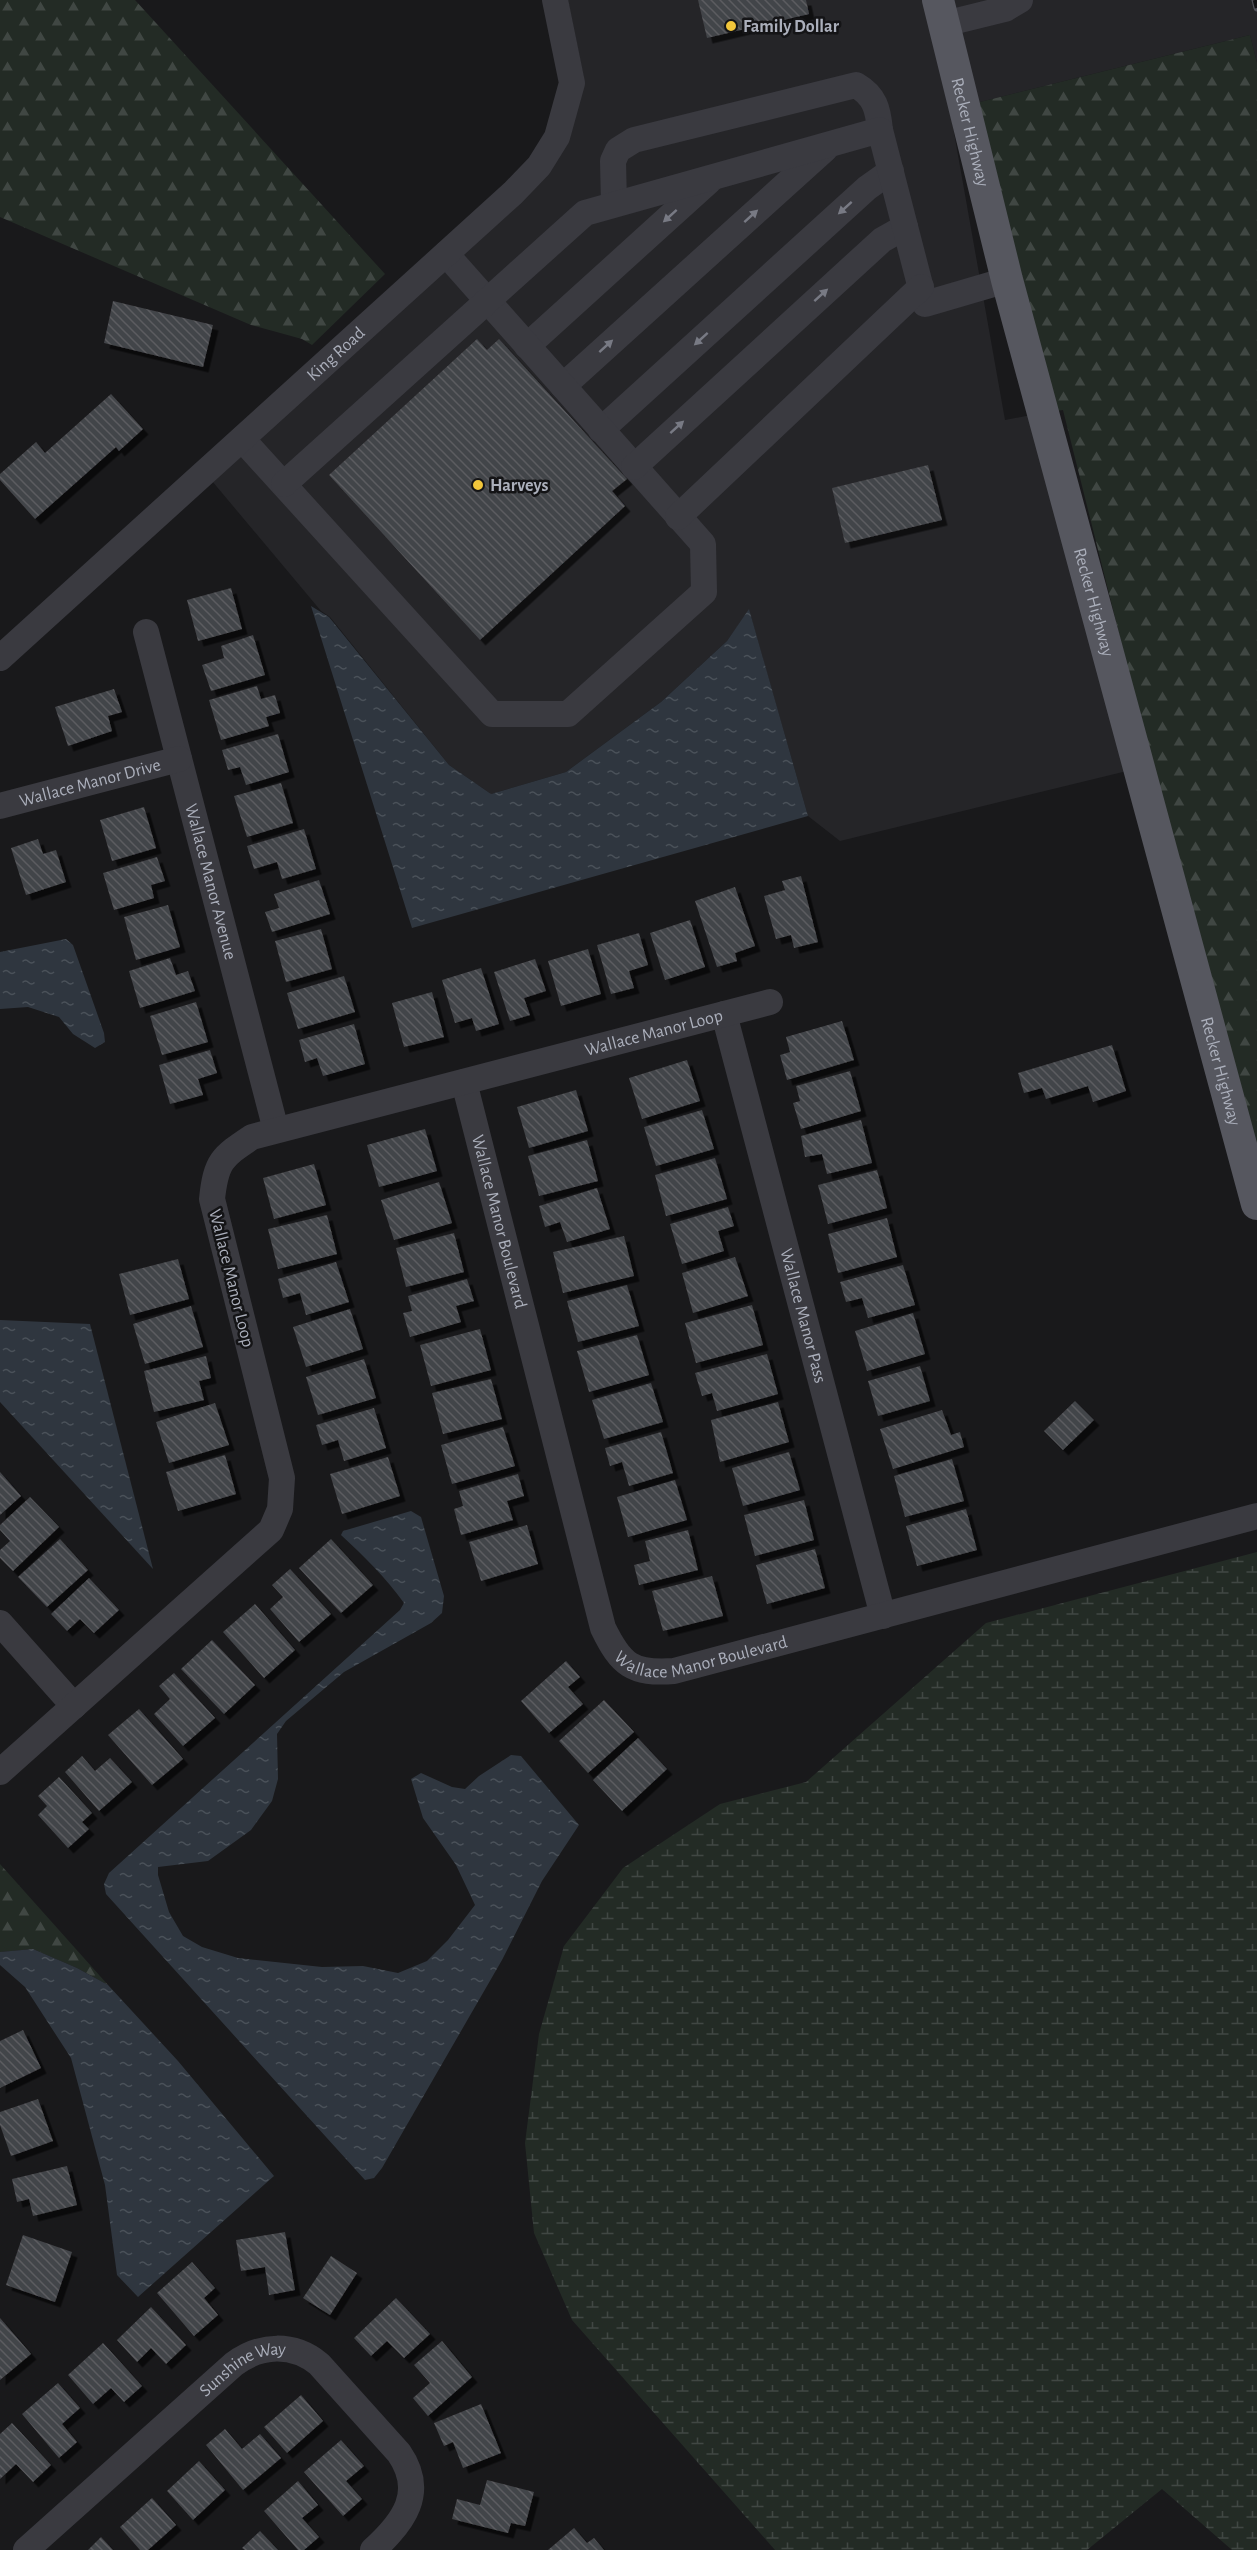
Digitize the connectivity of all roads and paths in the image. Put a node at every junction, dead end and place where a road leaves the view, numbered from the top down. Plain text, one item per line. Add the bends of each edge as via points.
1 (555, 0) edge
2 (1020, 0) edge
3 (941, 12) edge
4 (880, 130) junction
5 (830, 144) junction
6 (891, 171) junction
7 (713, 177) junction
8 (614, 204) junction
9 (905, 227) junction
10 (446, 254) junction
11 (1007, 280) junction
12 (921, 287) junction
13 (487, 301) junction
14 (527, 346) junction
15 (562, 386) junction
16 (602, 430) junction
17 (242, 439) junction
18 (634, 467) junction
19 (284, 484) junction
20 (678, 517) junction
21 (146, 632) dead end
22 (0, 658) edge
23 (179, 759) junction
24 (0, 806) edge
25 (770, 1002) dead end
26 (724, 1014) junction
27 (464, 1082) junction
28 (276, 1130) junction
29 (1257, 1204) edge
30 (1257, 1516) edge
31 (883, 1616) junction
32 (0, 1623) edge
33 (74, 1706) junction
34 (0, 1772) edge
35 (26, 2550) edge
36 (374, 2550) edge

1 - 10 street, King Road via 572,83 557,137 539,166
2 - 3 street via 1005,9
3 - 11 main road, Recker Highway
4 - 5 street
4 - 6 street
4 - 8 street via 872,98 856,85 634,140 618,150 613,161
5 - 7 street
15 -> 5 street
6 - 9 street
6 -> 16 street via 867,188
7 - 8 street
7 -> 14 street
8 - 13 street via 585,213
9 - 12 street
18 -> 9 street via 882,240
10 - 13 street
10 - 17 street, King Road
11 - 12 street via 926,304
11 - 29 main road, Recker Highway
12 - 20 street
13 - 14 street
13 - 19 street
14 - 15 street
15 - 16 street
16 - 18 street
17 - 19 street
17 - 22 street, King Road
18 - 20 street
19 - 20 street via 492,714 568,714 704,592 703,544
21 - 23 street, Wallace Manor Avenue
23 - 24 street, Wallace Manor Drive
23 - 28 street, Wallace Manor Avenue
25 - 26 street, Wallace Manor Loop
26 - 27 street, Wallace Manor Loop
26 - 31 street, Wallace Manor Pass
27 - 28 street, Wallace Manor Loop
27 - 31 street, Wallace Manor Boulevard via 603,1628 615,1653 647,1673 674,1671
28 - 33 street, Wallace Manor Loop via 252,1137 223,1160 214,1174 212,1199 282,1478 280,1509 271,1530
30 - 31 street, Wallace Manor Boulevard
32 - 33 street
33 - 34 street, Wallace Manor Loop
35 - 36 street, Sunshine Way via 234,2364 264,2349 286,2348 306,2353 319,2364 408,2467 413,2487 402,2520

